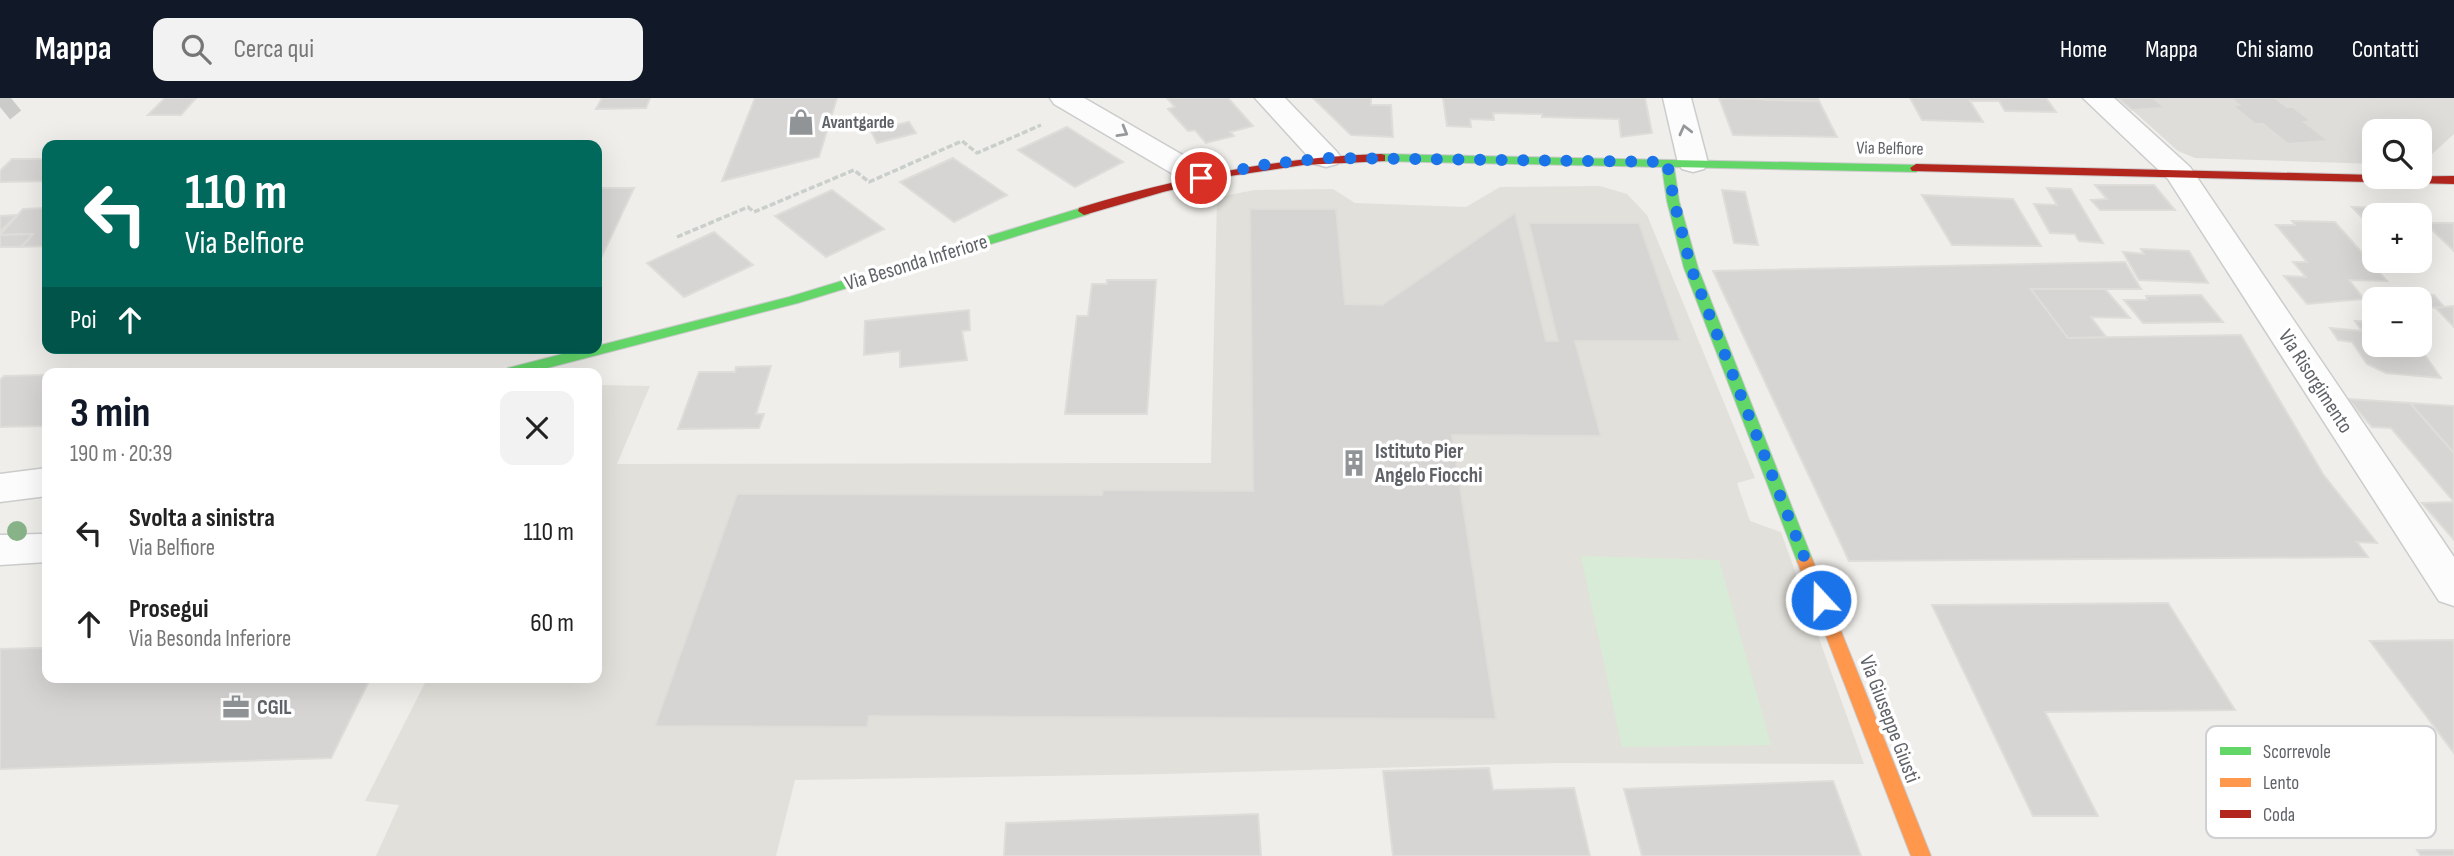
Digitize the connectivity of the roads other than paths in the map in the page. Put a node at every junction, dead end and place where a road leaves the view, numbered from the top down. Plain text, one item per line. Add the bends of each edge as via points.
1 (1269, 98) edge
2 (1677, 98) edge
3 (2097, 98) edge
4 (1072, 103) edge
5 (1325, 158) junction
6 (1680, 162) junction
7 (2179, 173) junction
8 (1201, 178) junction
9 (2454, 180) edge
10 (602, 349) edge
11 (582, 354) edge
12 (528, 368) edge
13 (42, 483) edge
14 (0, 488) edge
15 (41, 549) dead end
16 (0, 550) edge
17 (2454, 590) edge
18 (1922, 856) edge

1 - 5 street
6 -> 2 street
3 - 7 street, Via Risorgimento
4 -> 8 street
5 - 6 street, Via Belfiore
5 - 8 street, Via Besonda Inferiore
6 - 7 street, Via Belfiore
6 - 18 street, Via Giuseppe Giusti via 1674,201 1691,268
7 - 9 street, Via Belfiore
7 - 17 street, Via Risorgimento
8 - 10 street, Via Besonda Inferiore via 793,300
11 - 12 street, Via Besonda Inferiore
13 - 14 street
15 - 16 street

